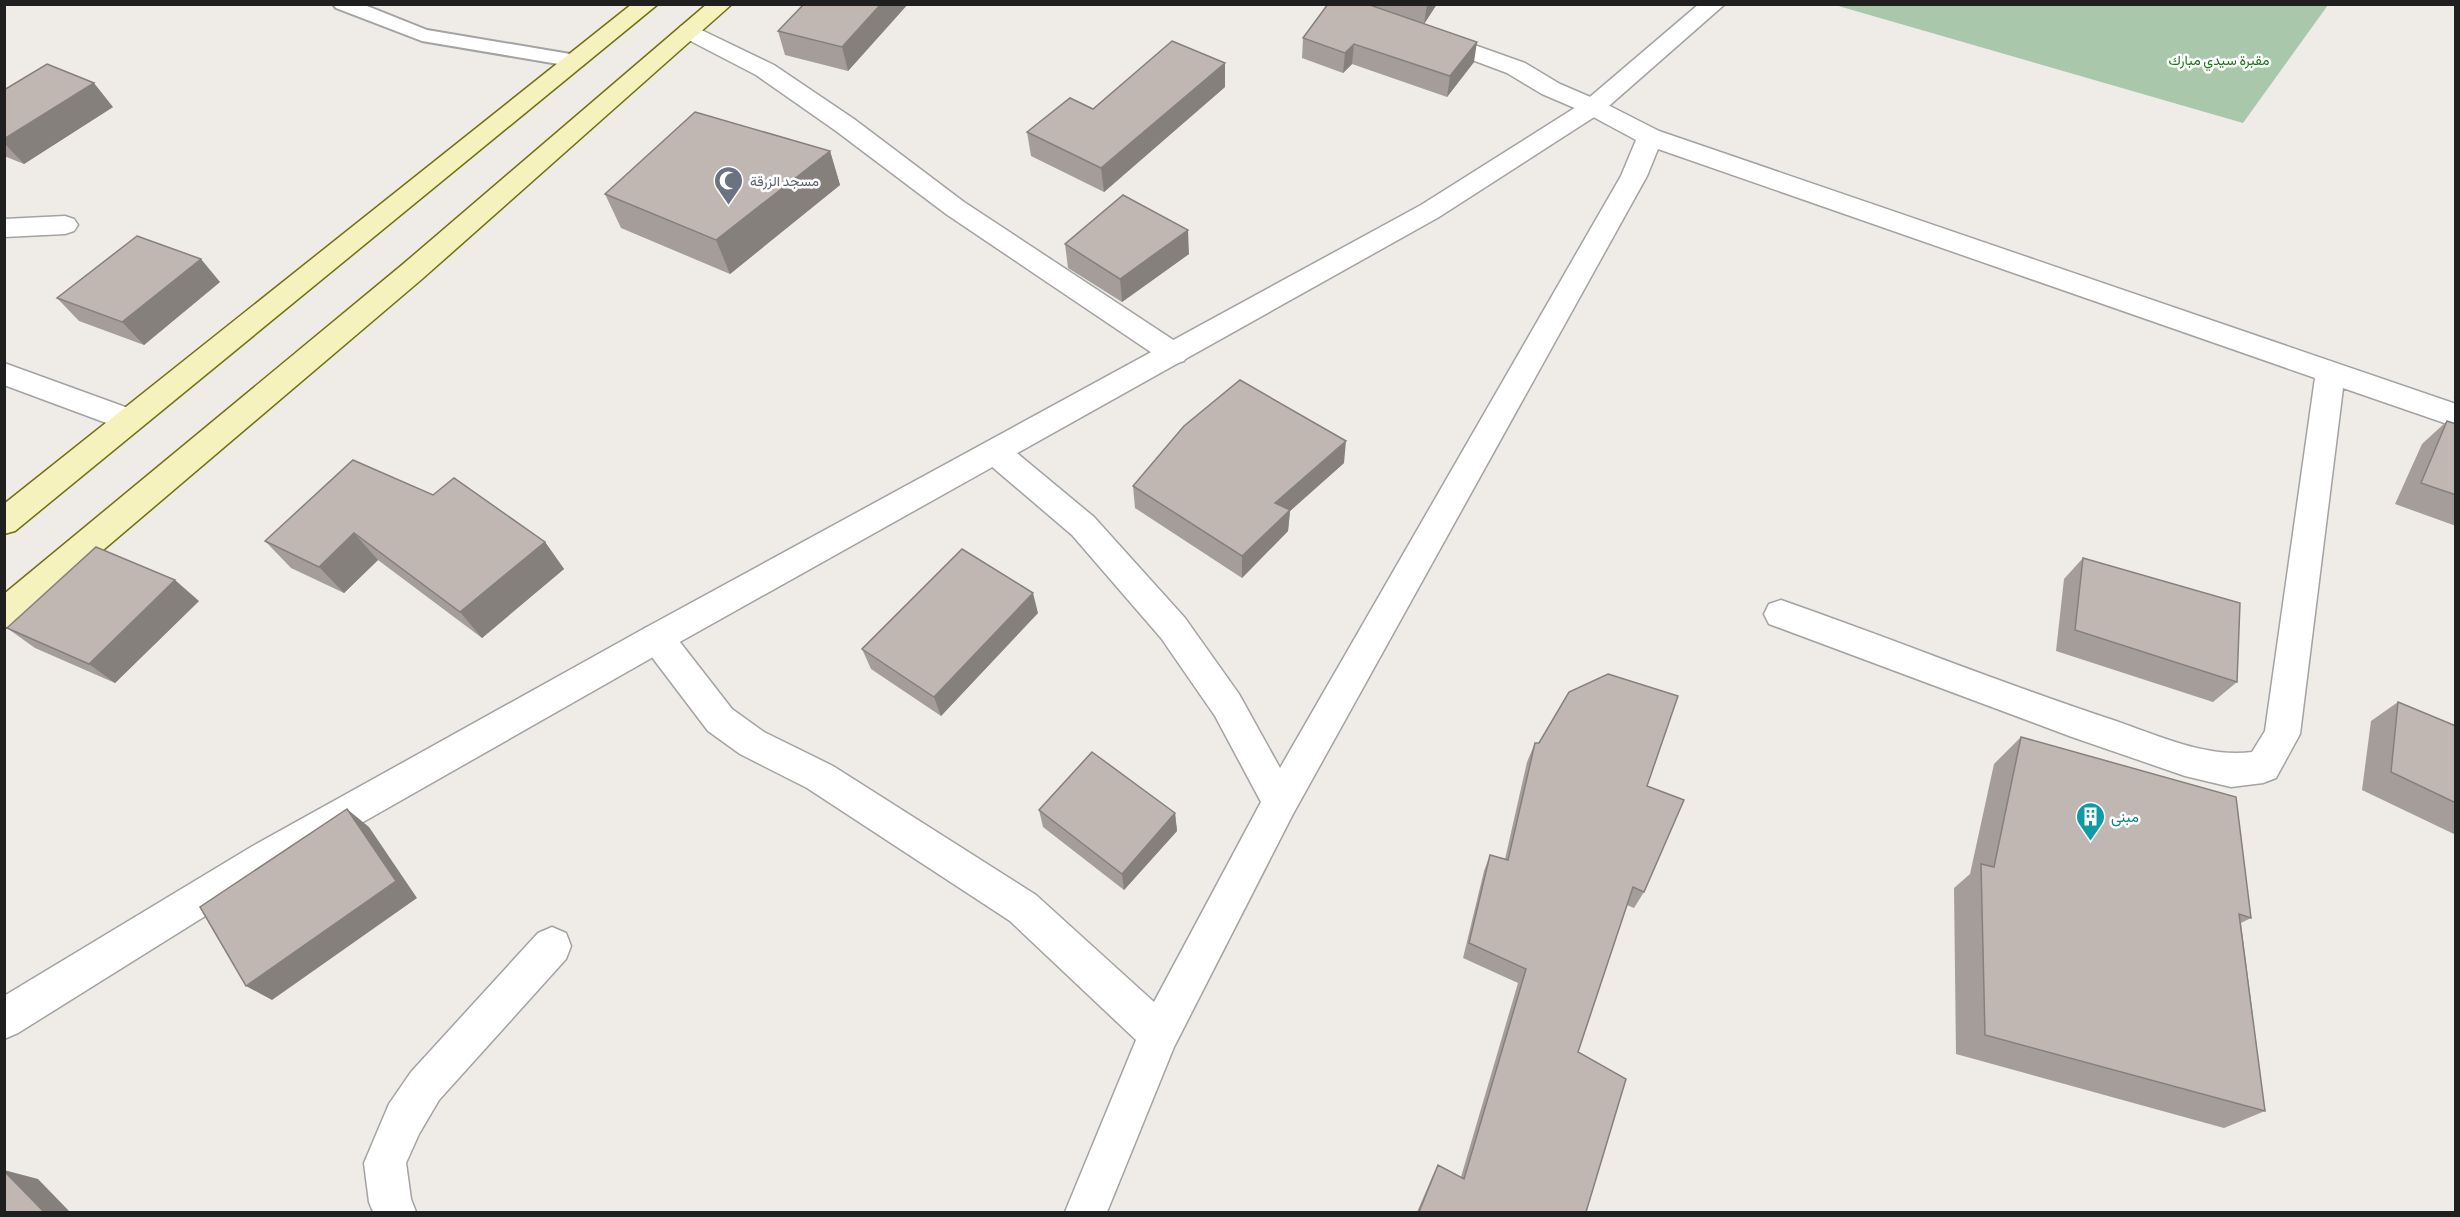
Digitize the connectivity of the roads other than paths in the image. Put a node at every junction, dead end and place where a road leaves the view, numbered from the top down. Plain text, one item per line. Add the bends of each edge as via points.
1 (343, 4) edge
2 (647, 4) edge
3 (721, 4) edge
4 (1714, 4) edge
5 (1410, 30) edge
6 (690, 31) junction
7 (576, 61) junction
8 (1593, 107) junction
9 (1650, 137) junction
10 (65, 225) dead end
11 (4, 228) edge
12 (1174, 354) junction
13 (2330, 372) junction
14 (4, 373) edge
15 (2456, 416) edge
16 (128, 420) junction
17 (995, 452) junction
18 (4, 522) edge
19 (4, 614) edge
20 (1781, 614) dead end
21 (657, 638) junction
22 (1280, 802) junction
23 (552, 946) dead end
24 (4, 1019) edge
25 (1159, 1034) junction
26 (395, 1212) edge
27 (1086, 1212) edge

1 - 7 lane via 422,35
2 - 7 main road
3 - 6 main road
4 - 8 street
5 - 8 street via 1516,68
6 - 12 street via 765,70 955,208
6 - 19 main road via 412,272
7 - 16 main road
8 - 9 street
8 - 12 street via 1430,211
9 - 13 street
9 - 22 street via 1634,176
10 - 11 street
12 - 17 street
13 - 15 street
13 - 20 street via 2282,734 2263,767 2231,771 2185,760
14 - 16 street
16 - 18 main road
17 - 21 street
17 - 22 street via 1083,526 1173,628 1227,705
21 - 24 street via 264,860
21 - 25 street via 720,720 752,743 820,777 1023,908
22 - 25 street
23 - 26 street via 425,1086 404,1119 385,1162
25 - 27 street

